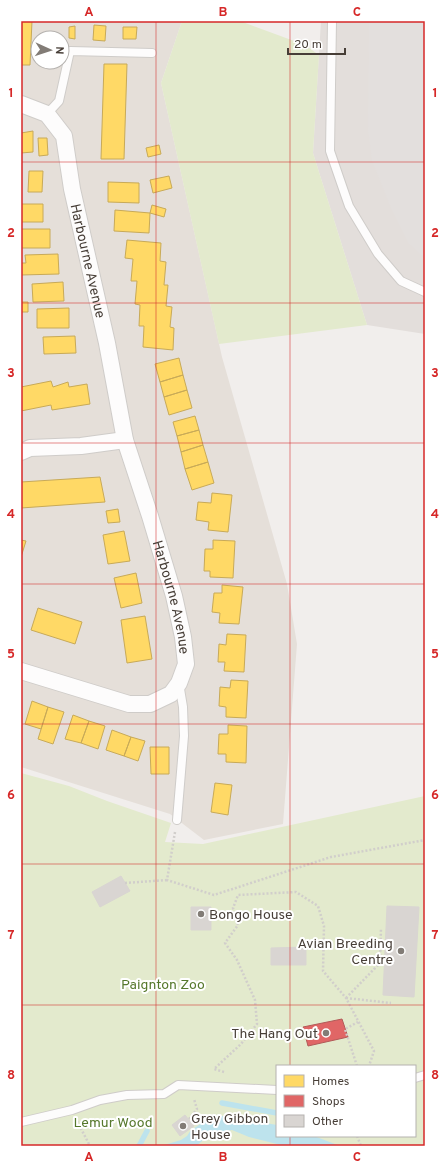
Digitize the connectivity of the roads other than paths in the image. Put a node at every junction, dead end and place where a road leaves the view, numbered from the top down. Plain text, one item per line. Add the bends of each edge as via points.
1 (332, 21) edge
2 (152, 53) dead end
3 (21, 104) edge
4 (48, 114) junction
5 (425, 292) edge
6 (125, 440) junction
7 (21, 452) edge
8 (21, 671) edge
9 (179, 684) junction
10 (177, 820) road end
11 (276, 1090) edge
12 (21, 1122) edge

1 - 5 lane via 330,151 349,206 378,254 402,281
2 - 4 lane via 70,51 59,101
3 - 4 street
4 - 6 street, Harbourne Avenue via 64,136 72,189 107,344
6 - 7 street via 81,446 30,448
6 - 9 street, Harbourne Avenue via 174,596 186,664
8 - 9 street, Harbourne Avenue via 129,704 150,704 171,694
9 - 10 lane via 184,736
11 - 12 lane via 178,1085 164,1094 127,1095 100,1100 72,1110

